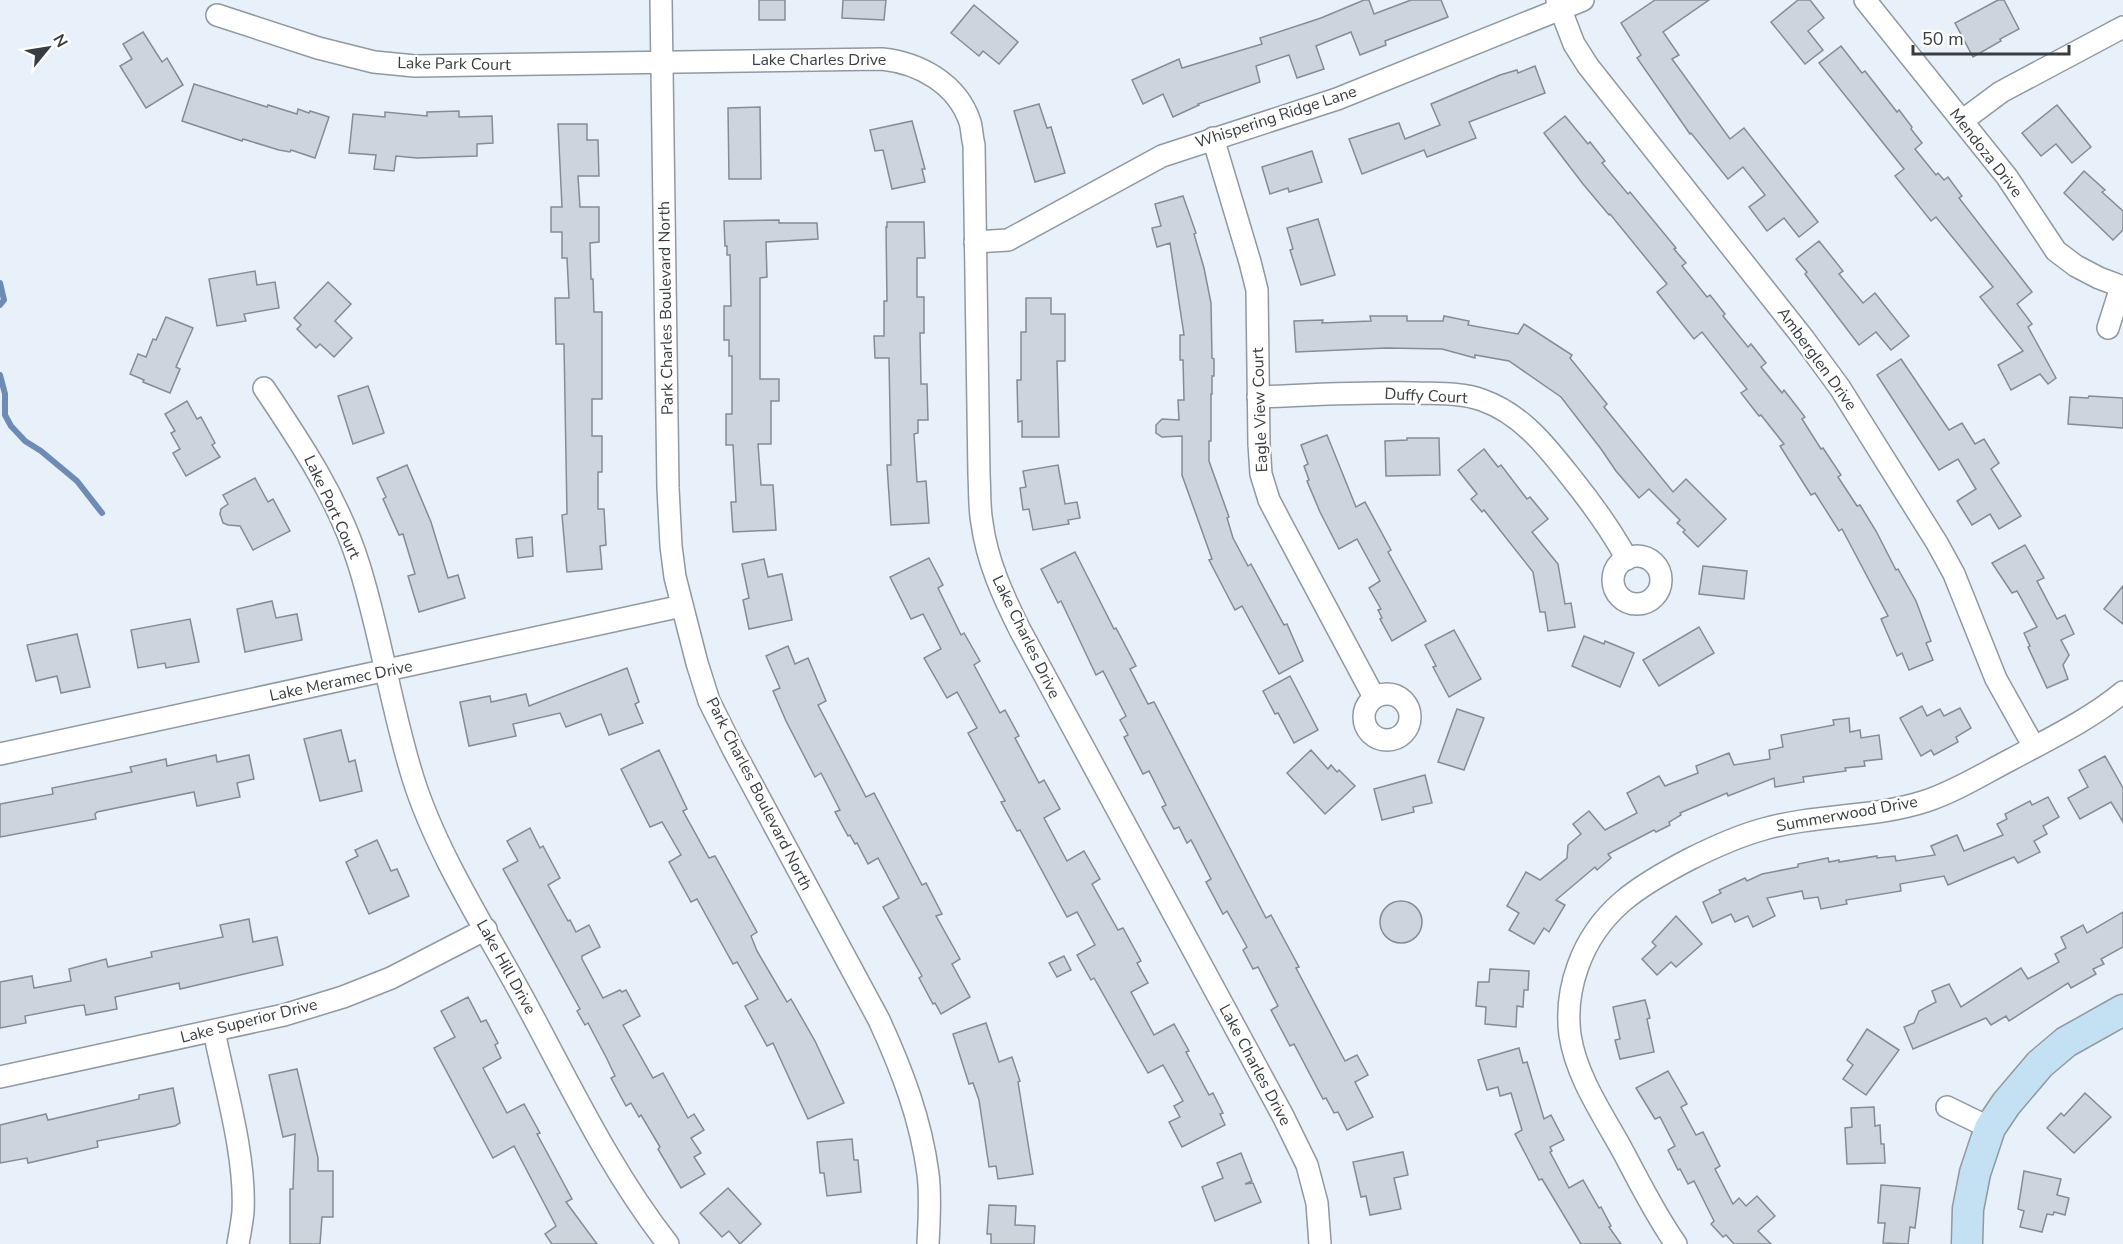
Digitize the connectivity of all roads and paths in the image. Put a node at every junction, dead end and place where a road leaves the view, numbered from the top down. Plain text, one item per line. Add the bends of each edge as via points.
1 (661, 0) edge
2 (1583, 0) edge
3 (1865, 0) edge
4 (1559, 5) edge
5 (217, 15) dead end
6 (2123, 27) edge
7 (662, 62) junction
8 (1962, 121) junction
9 (1213, 138) junction
10 (975, 242) junction
11 (2122, 287) edge
12 (2108, 328) dead end
13 (264, 388) dead end
14 (1258, 397) junction
15 (1627, 559) dead end
16 (682, 606) junction
17 (387, 671) junction
18 (2123, 692) edge
19 (1374, 697) dead end
20 (2034, 747) junction
21 (0, 754) edge
22 (486, 929) junction
23 (2123, 1010) edge
24 (214, 1031) junction
25 (0, 1077) edge
26 (1947, 1107) dead end
27 (1990, 1128) junction
28 (238, 1244) edge
29 (668, 1244) edge
30 (928, 1244) edge
31 (1320, 1244) edge
32 (1676, 1244) edge
33 (1967, 1244) edge

1 - 7 street, Park Charles Boulevard North
2 - 4 street, Whispering Ridge Lane
3 - 8 street, Mendoza Drive
4 - 9 street, Whispering Ridge Lane via 1337,99
4 - 20 street, Amberglen Drive via 1574,44 1588,66 1804,339 1871,435 1954,574 1996,679
5 - 7 street, Lake Park Court via 374,62 415,66
6 - 8 street via 2001,92
7 - 10 street, Lake Charles Drive via 882,59 904,61 924,69 946,85 969,121 974,145
7 - 16 street, Park Charles Boulevard North via 668,488 671,546
8 - 11 street, Mendoza Drive via 2007,177 2056,250 2076,266
9 - 10 street, Whispering Ridge Lane via 1162,156 1008,240
9 - 14 street, Eagle View Court via 1257,290
10 - 31 street, Lake Charles Drive via 982,523 1000,591 1283,1116 1307,1165 1317,1203
11 - 12 street, Mendoza Drive
13 - 17 street, Lake Port Court via 316,468 341,519 359,562
14 - 15 street, Duffy Court via 1398,393 1480,399 1506,411 1549,449 1613,533
14 - 19 street, Eagle View Court via 1261,474 1269,500
16 - 17 street, Lake Meramec Drive
16 - 30 street, Park Charles Boulevard North via 710,701 879,1020 912,1099 928,1176
17 - 21 street, Lake Meramec Drive
17 - 22 street, Lake Hill Drive via 401,735 425,811
18 - 20 street, Summerwood Drive via 2108,705
20 - 32 street, Summerwood Drive via 1927,801 1800,821 1721,844 1640,887 1598,926 1584,949 1573,980 1570,1036 1588,1088
22 - 24 street, Lake Superior Drive via 391,978 343,997
22 - 29 street, Lake Hill Drive via 624,1183
23 - 27 main road via 2066,1042 2040,1064
24 - 25 street, Lake Superior Drive
24 - 28 street via 242,1173 243,1211
26 - 27 street
27 - 33 main road via 1971,1191

